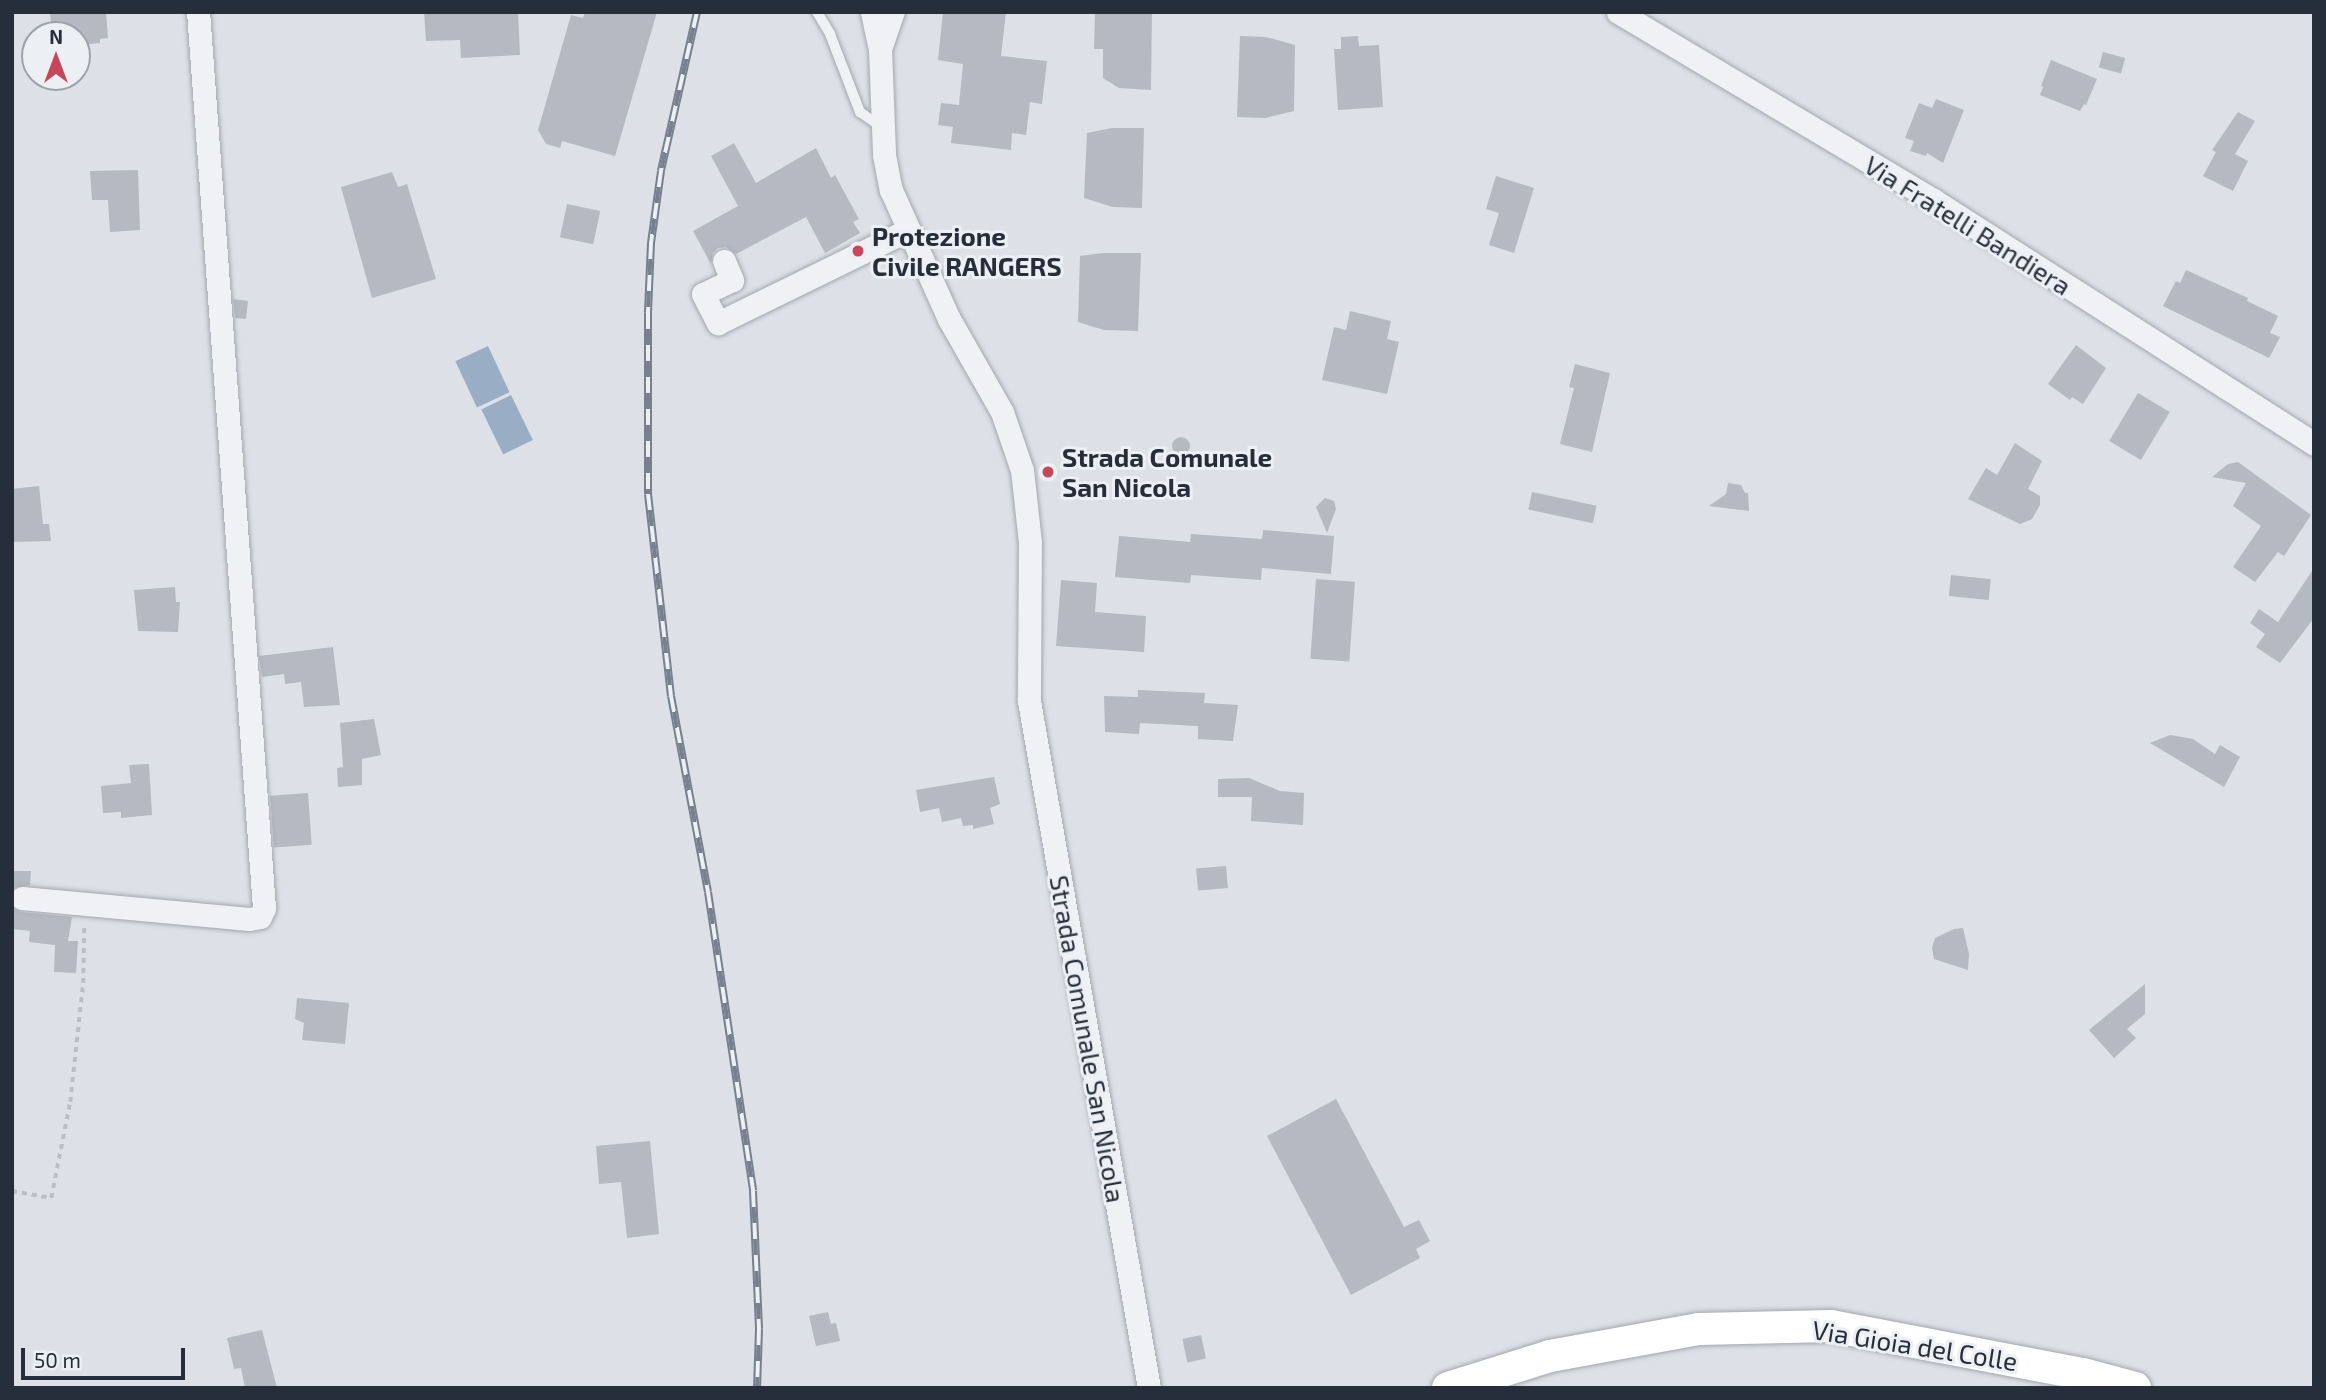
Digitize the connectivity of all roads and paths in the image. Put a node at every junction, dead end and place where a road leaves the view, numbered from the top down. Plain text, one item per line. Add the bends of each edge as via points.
1 (198, 12) edge
2 (817, 12) edge
3 (873, 12) edge
4 (892, 12) edge
5 (1618, 12) edge
6 (880, 49) junction
7 (881, 127) junction
8 (908, 230) junction
9 (724, 261) dead end
10 (2314, 444) edge
11 (22, 898) dead end
12 (85, 904) junction
13 (12, 1191) edge
14 (1149, 1388) edge
15 (1448, 1388) edge
16 (2136, 1388) edge

1 - 12 street via 264,908 260,917 249,919
2 - 7 lane via 860,112
3 - 6 street
4 - 6 street
5 - 10 street, Via Fratelli Bandiera via 1933,200
6 - 7 street, Strada Comunale San Nicola
7 - 8 street, Strada Comunale San Nicola via 891,190
8 - 9 street via 718,324 703,294 732,280
8 - 14 street, Strada Comunale San Nicola via 949,319 1002,412 1021,470 1030,542 1029,701
11 - 12 street
12 - 13 path via 83,984 70,1102 51,1198
15 - 16 main road, Via Gioia del Colle via 1549,1356 1699,1329 1831,1326

